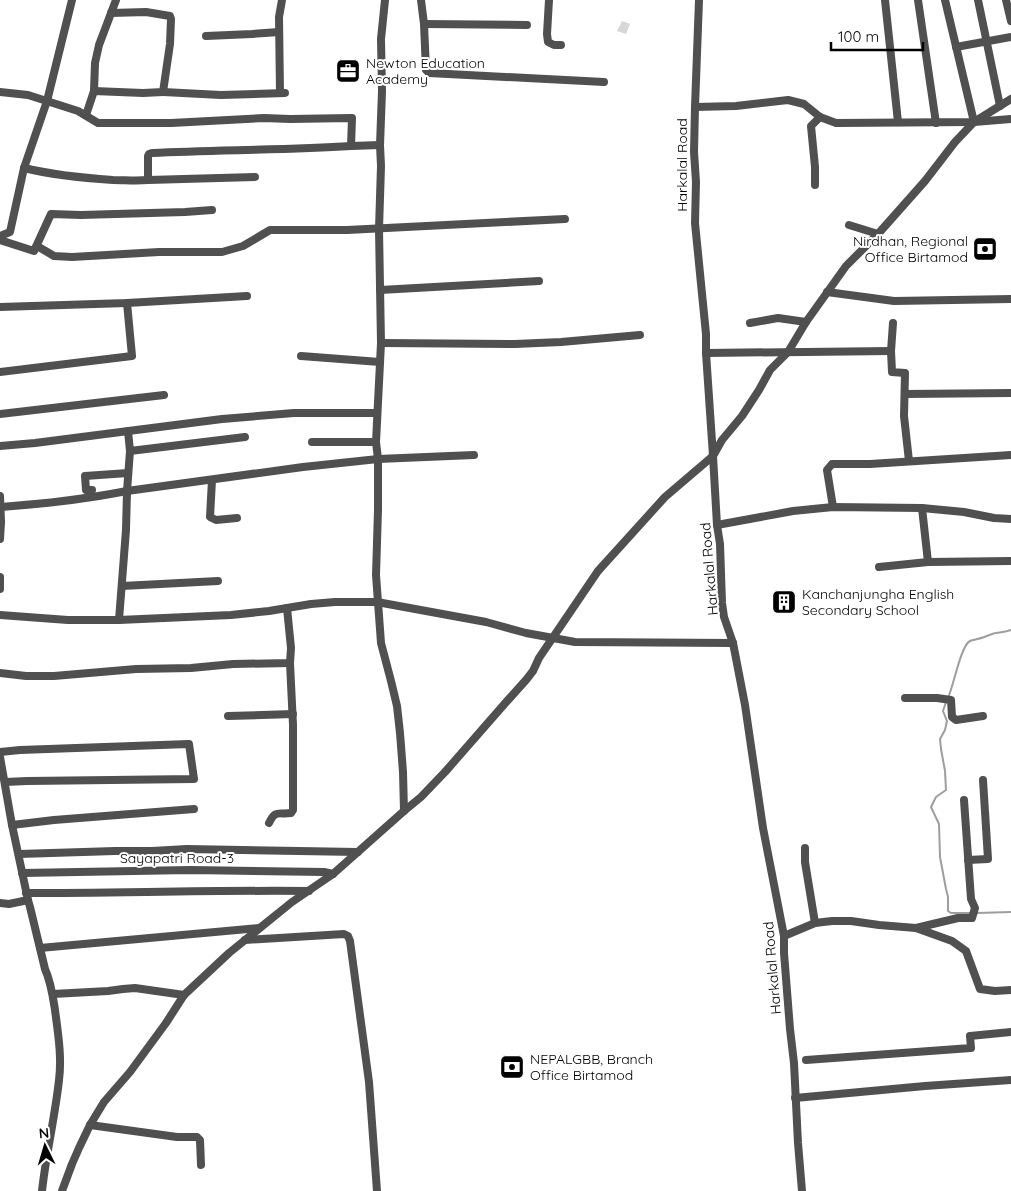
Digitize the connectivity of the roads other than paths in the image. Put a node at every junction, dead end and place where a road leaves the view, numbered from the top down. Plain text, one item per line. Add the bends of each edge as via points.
1 (72, 0) edge
2 (116, 0) edge
3 (282, 0) edge
4 (385, 0) edge
5 (421, 0) edge
6 (548, 0) edge
7 (699, 0) edge
8 (885, 0) edge
9 (918, 0) edge
10 (945, 0) edge
11 (978, 0) edge
12 (1006, 0) edge
13 (111, 14) junction
14 (1011, 21) edge
15 (424, 24) junction
16 (527, 25) dead end
17 (279, 32) junction
18 (206, 36) dead end
19 (1011, 37) edge
20 (986, 42) junction
21 (561, 45) dead end
22 (956, 47) junction
23 (604, 82) dead end
24 (94, 91) junction
25 (0, 92) edge
26 (163, 92) junction
27 (1011, 99) edge
28 (47, 101) junction
29 (1000, 106) junction
30 (695, 107) junction
31 (86, 116) junction
32 (820, 117) junction
33 (1011, 119) edge
34 (898, 122) junction
35 (974, 122) junction
36 (936, 123) junction
37 (380, 145) junction
38 (351, 146) junction
39 (24, 168) junction
40 (254, 177) dead end
41 (148, 180) junction
42 (815, 185) dead end
43 (212, 210) dead end
44 (565, 219) dead end
45 (849, 226) dead end
46 (379, 228) junction
47 (878, 234) junction
48 (0, 238) edge
49 (37, 246) junction
50 (539, 281) dead end
51 (380, 290) junction
52 (827, 292) junction
53 (247, 296) dead end
54 (1011, 299) edge
55 (127, 304) junction
56 (0, 307) edge
57 (806, 322) junction
58 (750, 323) dead end
59 (893, 324) dead end
60 (640, 335) dead end
61 (381, 343) junction
62 (891, 351) junction
63 (788, 352) junction
64 (706, 353) junction
65 (301, 356) dead end
66 (380, 362) junction
67 (0, 372) edge
68 (905, 394) junction
69 (1011, 394) edge
70 (164, 395) dead end
71 (377, 413) junction
72 (0, 414) edge
73 (128, 431) junction
74 (245, 437) dead end
75 (312, 442) dead end
76 (376, 442) junction
77 (0, 446) edge
78 (130, 450) junction
79 (474, 455) dead end
80 (1011, 455) edge
81 (713, 456) junction
82 (378, 459) junction
83 (908, 461) junction
84 (128, 472) junction
85 (212, 480) junction
86 (92, 490) dead end
87 (127, 491) junction
88 (0, 496) edge
89 (1, 506) edge
90 (832, 506) junction
91 (922, 508) junction
92 (237, 518) dead end
93 (1011, 519) edge
94 (0, 522) edge
95 (717, 525) junction
96 (0, 539) edge
97 (1011, 561) edge
98 (928, 562) junction
99 (879, 567) dead end
100 (0, 577) edge
101 (218, 581) dead end
102 (122, 586) junction
103 (0, 589) edge
104 (377, 602) junction
105 (287, 608) junction
106 (0, 615) edge
107 (119, 620) junction
108 (552, 638) junction
109 (733, 643) junction
110 (290, 663) junction
111 (0, 673) edge
112 (905, 698) dead end
113 (292, 714) junction
114 (228, 716) dead end
115 (983, 716) dead end
116 (0, 752) edge
117 (0, 757) edge
118 (983, 780) dead end
119 (5, 782) junction
120 (964, 800) dead end
121 (194, 809) dead end
122 (404, 811) junction
123 (269, 823) dead end
124 (12, 824) junction
125 (805, 848) dead end
126 (358, 852) junction
127 (19, 854) junction
128 (968, 860) junction
129 (22, 872) junction
130 (333, 874) junction
131 (309, 892) junction
132 (27, 897) junction
133 (0, 903) edge
134 (815, 923) junction
135 (260, 928) junction
136 (916, 928) junction
137 (784, 936) junction
138 (245, 940) junction
139 (40, 948) junction
140 (1011, 990) edge
141 (52, 994) junction
142 (184, 995) junction
143 (1011, 1032) edge
144 (806, 1060) dead end
145 (1011, 1080) edge
146 (796, 1098) junction
147 (90, 1125) junction
148 (201, 1165) dead end
149 (42, 1191) edge
150 (62, 1191) edge
151 (377, 1191) edge
152 (802, 1191) edge

1 - 28 street
2 - 13 street
3 - 17 street
4 - 37 street via 381,39
5 - 15 street
6 - 21 street via 548,42
7 - 30 street, Harkalal Road
8 - 34 street
9 - 36 street
10 - 22 street
11 - 20 street
12 - 14 street
13 - 24 street via 95,63
13 - 26 street via 146,12 170,16 170,44
15 - 16 street
15 - 23 street via 426,70 429,73
17 - 18 street
17 - 26 street via 283,93 221,95
19 - 20 street
20 - 22 street
20 - 29 street
22 - 35 street
24 - 26 street
24 - 31 street
25 - 28 street
27 - 29 street
28 - 31 street
28 - 39 street
29 - 35 street
30 - 32 street via 788,100 804,104
30 - 64 street, Harkalal Road via 695,223
31 - 38 street via 98,122 135,123 352,118
32 - 34 street via 836,123
32 - 42 street via 811,126
33 - 35 street
34 - 36 street
35 - 36 street
35 - 47 street
37 - 38 street
37 - 46 street
38 - 41 street via 152,153 148,156
39 - 41 street via 89,178
39 - 48 street via 10,232
40 - 41 street
43 - 49 street via 51,214
44 - 46 street
45 - 47 street
46 - 49 street via 270,230 243,246 222,252 72,257 54,256
46 - 51 street
47 - 52 street via 846,266
48 - 49 street via 34,251
50 - 51 street
51 - 61 street
52 - 54 street via 894,301
52 - 57 street
53 - 55 street
55 - 56 street
55 - 67 street via 132,356
57 - 58 street via 778,318
57 - 63 street
59 - 62 street
60 - 61 street via 515,344
61 - 66 street
62 - 63 street
62 - 68 street via 892,372 905,373
63 - 64 street
63 - 81 street via 770,370
64 - 81 street, Harkalal Road
65 - 66 street
66 - 71 street
68 - 69 street
68 - 83 street
70 - 72 street
71 - 73 street via 294,413
71 - 76 street
73 - 77 street
73 - 78 street
74 - 78 street
75 - 76 street
76 - 82 street
78 - 84 street
79 - 82 street
80 - 83 street
81 - 95 street, Harkalal Road
81 - 108 street via 665,497 629,535 596,573
82 - 85 street
82 - 104 street
83 - 90 street via 832,464 827,470
84 - 86 street via 85,476 86,490
84 - 87 street
85 - 87 street
85 - 92 street via 210,517 216,520
87 - 89 street
87 - 102 street
88 - 89 street
89 - 94 street
90 - 91 street
90 - 95 street
91 - 93 street
91 - 98 street
94 - 96 street
95 - 109 street, Harkalal Road via 724,617
97 - 98 street
98 - 99 street
100 - 103 street
101 - 102 street
102 - 107 street
104 - 105 street via 335,602
104 - 108 street
104 - 122 street via 381,643 400,733
105 - 107 street
105 - 110 street
106 - 107 street
108 - 109 street via 575,642
108 - 122 street via 526,680 445,772
109 - 137 street, Harkalal Road
110 - 111 street via 54,676
110 - 113 street
112 - 115 street via 951,700 952,717 956,720
113 - 114 street
113 - 123 street via 293,810 273,815
116 - 119 street via 189,744 194,779
117 - 119 street
118 - 128 street via 988,859
119 - 124 street
120 - 128 street
121 - 124 street
122 - 126 street
124 - 127 street
125 - 134 street
126 - 127 street via 187,849
126 - 130 street
127 - 129 street
128 - 136 street via 971,899 975,908 972,918
129 - 130 street, Sayapatri Road-3 via 190,870
129 - 132 street
130 - 131 street
131 - 132 street via 212,891
131 - 135 street
132 - 133 street via 9,904
132 - 139 street
134 - 136 street via 851,921
134 - 137 street
135 - 138 street
135 - 139 street
136 - 140 street via 952,941 966,951 980,989
137 - 146 street, Harkalal Road
138 - 142 street
138 - 151 street via 348,936 369,1082
139 - 141 street
141 - 142 street via 135,988
141 - 149 street via 60,1059 59,1080
142 - 147 street
143 - 144 street via 970,1036 971,1048
145 - 146 street
146 - 152 street, Harkalal Road
147 - 148 street via 177,1137 197,1136
147 - 150 street

